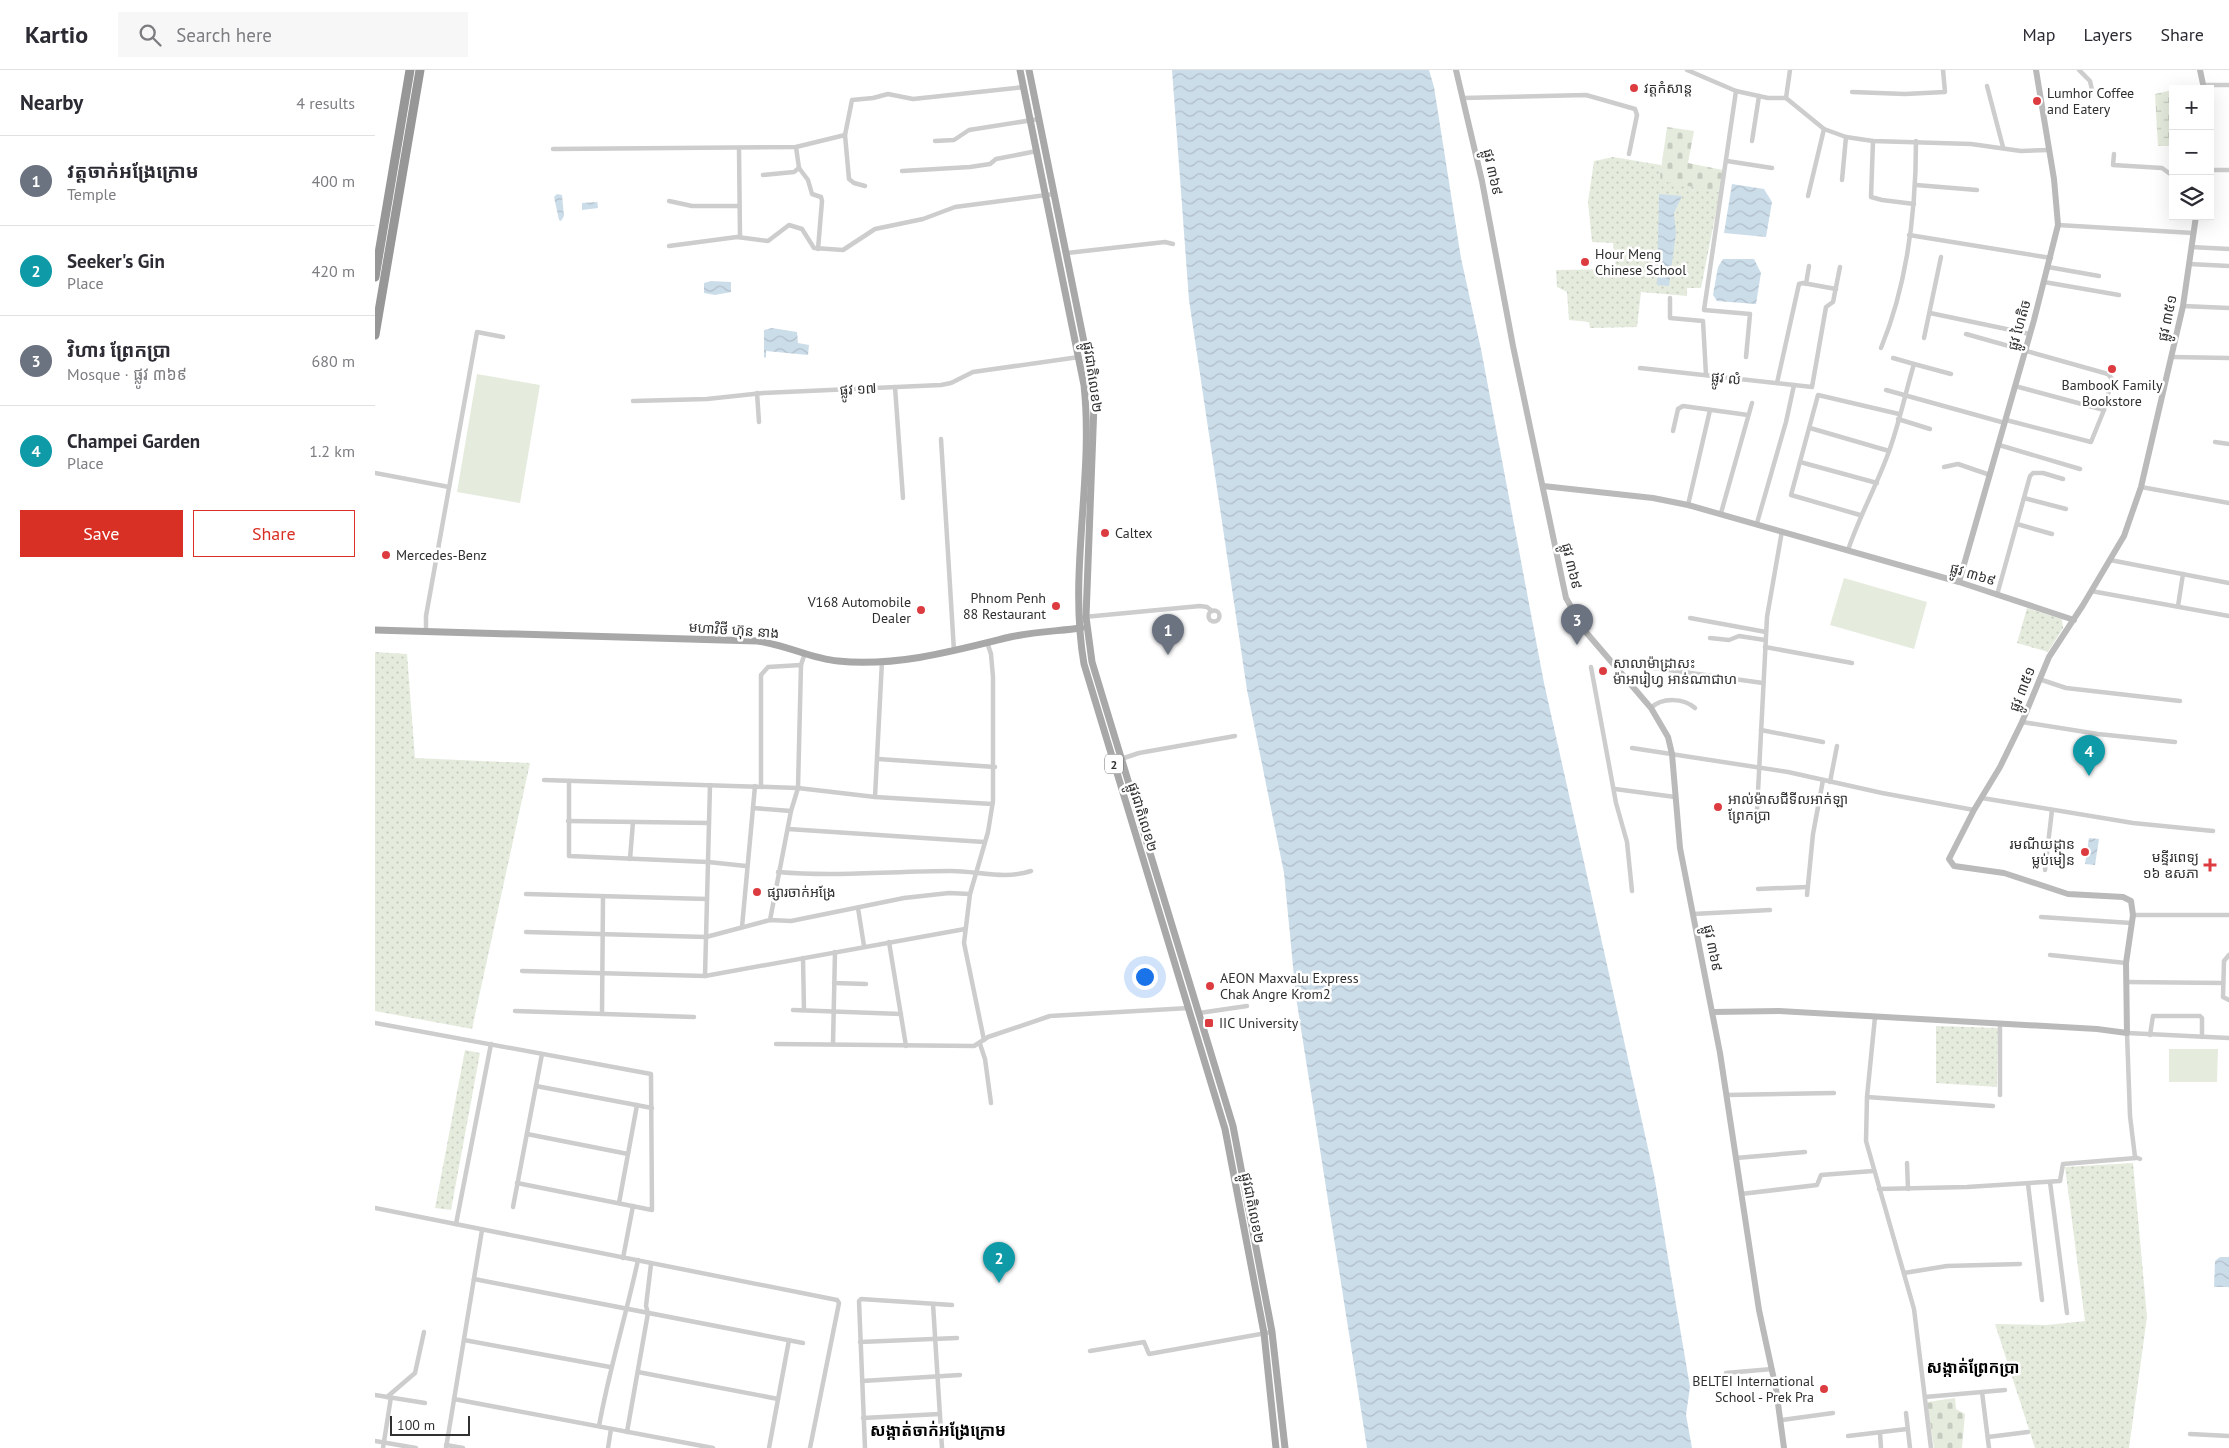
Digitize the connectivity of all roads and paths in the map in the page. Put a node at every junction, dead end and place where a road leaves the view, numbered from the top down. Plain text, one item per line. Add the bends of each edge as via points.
1 (411, 70) edge
2 (420, 70) edge
3 (1020, 70) edge
4 (1029, 70) edge
5 (1456, 70) edge
6 (1687, 70) edge
7 (1790, 70) edge
8 (1943, 70) edge
9 (2036, 70) edge
10 (2079, 70) edge
11 (2200, 70) edge
12 (2204, 85) edge
13 (2229, 85) edge
14 (1987, 86) dead end
15 (2214, 86) edge
16 (1024, 87) junction
17 (2092, 90) dead end
18 (1736, 91) junction
19 (1852, 92) dead end
20 (1759, 96) junction
21 (1463, 98) junction
22 (1785, 98) junction
23 (1039, 119) junction
24 (1031, 120) junction
25 (1824, 129) junction
26 (845, 135) junction
27 (1846, 137) junction
28 (1752, 141) dead end
29 (1873, 141) junction
30 (1916, 141) junction
31 (935, 142) dead end
32 (796, 147) junction
33 (2003, 147) junction
34 (739, 149) junction
35 (553, 150) dead end
36 (2049, 150) junction
37 (1037, 151) junction
38 (1629, 154) dead end
39 (2114, 154) dead end
40 (1727, 161) junction
41 (799, 168) junction
42 (1771, 168) dead end
43 (2214, 170) edge
44 (2229, 170) edge
45 (902, 171) dead end
46 (763, 175) dead end
47 (2172, 175) edge
48 (1842, 180) dead end
49 (1916, 185) junction
50 (865, 186) dead end
51 (1977, 190) dead end
52 (1054, 194) junction
53 (1046, 196) junction
54 (1808, 196) dead end
55 (669, 201) dead end
56 (1914, 204) junction
57 (739, 206) junction
58 (2195, 220) edge
59 (2059, 225) junction
60 (2193, 233) junction
61 (1909, 236) junction
62 (740, 237) junction
63 (1173, 244) dead end
64 (669, 246) dead end
65 (2191, 247) junction
66 (818, 249) junction
67 (2229, 249) edge
68 (1067, 253) junction
69 (1941, 257) dead end
70 (2051, 258) junction
71 (2189, 264) junction
72 (1809, 266) dead end
73 (2229, 266) edge
74 (1840, 267) dead end
75 (2048, 267) junction
76 (2099, 276) dead end
77 (375, 277) edge
78 (2044, 282) junction
79 (1806, 284) junction
80 (1836, 289) junction
81 (2119, 295) dead end
82 (1670, 298) dead end
83 (2183, 306) junction
84 (2229, 308) edge
85 (1704, 310) junction
86 (1930, 313) junction
87 (1703, 322) junction
88 (1966, 334) dead end
89 (2030, 334) junction
90 (375, 335) edge
91 (503, 337) dead end
92 (1924, 338) dead end
93 (1081, 348) junction
94 (1881, 348) dead end
95 (2024, 351) junction
96 (1079, 357) junction
97 (1746, 357) dead end
98 (2172, 357) junction
99 (1893, 358) dead end
100 (2229, 358) edge
101 (1913, 364) junction
102 (1641, 368) dead end
103 (1951, 374) dead end
104 (1706, 375) junction
105 (1777, 383) junction
106 (1794, 385) junction
107 (2015, 386) junction
108 (895, 387) junction
109 (1886, 390) dead end
110 (757, 394) junction
111 (1904, 396) junction
112 (633, 401) dead end
113 (1753, 403) dead end
114 (1710, 410) junction
115 (2104, 410) junction
116 (1748, 415) junction
117 (1898, 416) junction
118 (759, 422) dead end
119 (2005, 422) junction
120 (1810, 428) junction
121 (1930, 429) dead end
122 (1673, 431) dead end
123 (941, 439) dead end
124 (2215, 442) dead end
125 (2229, 444) edge
126 (1999, 445) junction
127 (1889, 451) junction
128 (1800, 462) junction
129 (1944, 467) dead end
130 (2080, 469) dead end
131 (375, 473) edge
132 (1990, 475) junction
133 (2063, 479) dead end
134 (1877, 484) junction
135 (1543, 486) junction
136 (449, 487) junction
137 (2141, 487) junction
138 (903, 498) dead end
139 (2024, 498) junction
140 (2229, 503) edge
141 (1688, 505) junction
142 (2066, 509) dead end
143 (1721, 513) junction
144 (1860, 516) junction
145 (1757, 523) junction
146 (2017, 524) junction
147 (1783, 531) junction
148 (2052, 534) dead end
149 (1848, 550) junction
150 (2110, 560) junction
151 (2183, 574) junction
152 (1959, 582) junction
153 (2229, 583) edge
154 (2091, 591) junction
155 (1997, 595) junction
156 (2177, 606) junction
157 (1211, 611) dead end
158 (2229, 616) edge
159 (1078, 617) junction
160 (1086, 617) junction
161 (1691, 618) dead end
162 (2074, 620) junction
163 (1087, 628) junction
164 (1078, 629) junction
165 (375, 630) edge
166 (426, 632) junction
167 (1766, 632) junction
168 (1710, 638) dead end
169 (1765, 640) junction
170 (988, 645) junction
171 (1765, 647) junction
172 (805, 652) junction
173 (954, 652) junction
174 (882, 660) junction
175 (1852, 663) dead end
176 (801, 665) junction
177 (1591, 667) dead end
178 (1647, 667) dead end
179 (2039, 679) junction
180 (1763, 683) junction
181 (2180, 702) dead end
182 (1651, 708) junction
183 (1695, 708) dead end
184 (2022, 722) junction
185 (1761, 730) junction
186 (1235, 736) dead end
187 (1823, 742) dead end
188 (2175, 742) dead end
189 (1837, 746) dead end
190 (1632, 748) dead end
191 (1673, 754) junction
192 (878, 759) junction
193 (1121, 759) junction
194 (995, 767) junction
195 (1761, 768) junction
196 (545, 780) dead end
197 (1823, 780) junction
198 (569, 781) junction
199 (1830, 782) junction
200 (710, 785) junction
201 (755, 786) junction
202 (761, 786) junction
203 (798, 788) junction
204 (1615, 789) junction
205 (875, 796) junction
206 (1675, 797) junction
207 (1982, 798) junction
208 (992, 804) junction
209 (753, 808) junction
210 (1974, 810) junction
211 (2052, 810) junction
212 (791, 811) junction
213 (1757, 811) dead end
214 (569, 821) junction
215 (633, 822) junction
216 (709, 823) junction
217 (1142, 826) junction
218 (1133, 828) junction
219 (787, 829) junction
220 (2213, 831) dead end
221 (984, 842) junction
222 (630, 859) junction
223 (708, 862) junction
224 (746, 866) junction
225 (2045, 870) dead end
226 (1031, 871) dead end
227 (779, 872) junction
228 (976, 872) junction
229 (1161, 886) junction
230 (1808, 887) junction
231 (1153, 889) junction
232 (1758, 889) dead end
233 (1632, 891) dead end
234 (526, 894) dead end
235 (970, 894) junction
236 (1807, 895) dead end
237 (603, 896) junction
238 (707, 899) junction
239 (857, 908) junction
240 (1770, 910) dead end
241 (1693, 914) junction
242 (2133, 914) junction
243 (2229, 916) edge
244 (2041, 917) dead end
245 (770, 920) junction
246 (2131, 923) junction
247 (742, 927) junction
248 (965, 930) junction
249 (526, 932) dead end
250 (602, 934) junction
251 (706, 937) junction
252 (889, 942) junction
253 (864, 946) junction
254 (835, 952) junction
255 (2051, 955) dead end
256 (2229, 955) edge
257 (803, 958) junction
258 (2127, 963) junction
259 (522, 971) dead end
260 (602, 973) junction
261 (705, 976) junction
262 (2126, 982) junction
263 (834, 983) junction
264 (2223, 983) junction
265 (866, 984) dead end
266 (2229, 1000) edge
267 (1247, 1006) dead end
268 (1189, 1008) junction
269 (793, 1010) dead end
270 (803, 1010) junction
271 (515, 1011) dead end
272 (834, 1011) junction
273 (1199, 1012) junction
274 (1713, 1012) junction
275 (602, 1014) junction
276 (901, 1014) junction
277 (694, 1017) dead end
278 (1875, 1017) junction
279 (375, 1023) edge
280 (2000, 1023) junction
281 (2127, 1033) junction
282 (2150, 1035) junction
283 (2203, 1036) junction
284 (2229, 1038) edge
285 (982, 1042) junction
286 (491, 1044) junction
287 (776, 1044) dead end
288 (833, 1044) junction
289 (906, 1046) junction
290 (542, 1054) junction
291 (536, 1086) junction
292 (1834, 1093) dead end
293 (1727, 1095) junction
294 (2000, 1095) dead end
295 (1867, 1097) junction
296 (991, 1103) dead end
297 (637, 1105) junction
298 (1993, 1106) dead end
299 (652, 1108) junction
300 (527, 1134) junction
301 (1805, 1152) dead end
302 (628, 1154) junction
303 (1736, 1158) junction
304 (1907, 1163) dead end
305 (1873, 1171) junction
306 (2050, 1182) junction
307 (517, 1183) junction
308 (2028, 1184) junction
309 (1879, 1189) junction
310 (1908, 1189) junction
311 (1741, 1194) junction
312 (619, 1203) junction
313 (633, 1206) junction
314 (513, 1207) dead end
315 (375, 1208) edge
316 (456, 1224) junction
317 (482, 1230) junction
318 (623, 1258) junction
319 (638, 1260) junction
320 (651, 1264) junction
321 (2020, 1264) dead end
322 (1904, 1274) junction
323 (474, 1279) junction
324 (2042, 1300) dead end
325 (933, 1304) junction
326 (952, 1305) dead end
327 (625, 1308) junction
328 (648, 1313) junction
329 (2067, 1313) dead end
330 (424, 1332) dead end
331 (1272, 1332) junction
332 (1264, 1333) junction
333 (957, 1338) dead end
334 (463, 1340) junction
335 (789, 1340) junction
336 (935, 1340) junction
337 (860, 1342) junction
338 (803, 1343) dead end
339 (1090, 1352) dead end
340 (610, 1367) junction
341 (1772, 1369) junction
342 (638, 1372) junction
343 (1726, 1373) dead end
344 (960, 1375) dead end
345 (937, 1377) junction
346 (861, 1381) junction
347 (2005, 1390) dead end
348 (1983, 1392) junction
349 (375, 1395) edge
350 (389, 1397) junction
351 (1925, 1397) junction
352 (454, 1399) junction
353 (778, 1399) junction
354 (425, 1403) dead end
355 (1833, 1413) dead end
356 (1906, 1413) dead end
357 (940, 1414) junction
358 (863, 1418) junction
359 (1781, 1420) junction
360 (599, 1426) junction
361 (611, 1429) junction
362 (1907, 1429) junction
363 (627, 1432) junction
364 (2028, 1432) dead end
365 (1880, 1433) junction
366 (2190, 1434) dead end
367 (1847, 1436) dead end
368 (2229, 1436) edge
369 (1988, 1437) junction
370 (375, 1441) edge
371 (383, 1445) edge
372 (446, 1446) edge
373 (416, 1448) edge
374 (463, 1448) edge
375 (608, 1448) edge
376 (713, 1448) edge
377 (769, 1448) edge
378 (810, 1448) edge
379 (865, 1448) edge
380 (942, 1448) edge
381 (1276, 1448) edge
382 (1285, 1448) edge
383 (1784, 1448) edge
384 (1881, 1448) edge
385 (1910, 1448) edge
386 (1931, 1448) edge
387 (1989, 1448) edge

1 - 77 highway
2 - 90 highway
3 - 16 main road, ផ្លូវជាតិលេខ២ / 2
4 - 23 main road, ផ្លូវជាតិលេខ២ / 2
5 - 21 street, ផ្លូវ ៣៦៩
6 - 18 street
7 - 22 street
8 - 19 street via 1945,92
9 - 36 street, ផ្លូវ ហៃតិច
10 - 17 street via 2090,81
11 - 12 street
13 - 15 street
14 - 33 street
16 - 24 main road, ផ្លូវជាតិលេខ២ / 2
16 - 26 street via 913,99 888,94 852,100
18 - 20 street
18 - 40 street
20 - 22 street
20 - 28 street
21 - 38 street via 1586,95 1617,103 1637,112
21 - 135 street, ផ្លូវ ៣៦៩ via 1483,181
22 - 25 street
23 - 24 street
23 - 52 main road, ផ្លូវជាតិលេខ២ / 2
24 - 31 street via 969,130 954,140
24 - 37 main road, ផ្លូវជាតិលេខ២ / 2
25 - 27 street
25 - 54 street
26 - 32 street
26 - 50 street via 849,178
27 - 29 street
27 - 48 street
29 - 30 street
29 - 56 street via 1871,197
30 - 33 street
30 - 49 street
32 - 34 street
32 - 41 street
33 - 36 street via 2021,151
34 - 35 street
34 - 57 street
36 - 59 street, ផ្លូវ ហៃតិច
37 - 45 street via 970,168
37 - 53 main road, ផ្លូវជាតិលេខ២ / 2
39 - 47 street via 2113,165 2164,168
40 - 42 street
40 - 85 street
41 - 46 street via 794,172
41 - 66 street via 808,180 812,194 821,197 822,201
43 - 44 street
49 - 51 street
49 - 56 street
52 - 53 street
52 - 68 main road, ផ្លូវជាតិលេខ២ / 2
53 - 66 street via 955,207 923,219 875,229 843,250
53 - 93 main road, ផ្លូវជាតិលេខ២ / 2
55 - 57 street via 692,206
56 - 61 street
57 - 62 street
58 - 60 street, ផ្លូវ ៣៥១
59 - 60 street
59 - 70 street, ផ្លូវ ហៃតិច
60 - 65 street, ផ្លូវ ៣៥១
61 - 70 street
61 - 94 street via 1894,315
62 - 64 street
62 - 66 street via 768,241 789,226 802,229
63 - 68 street via 1165,242
65 - 67 street
65 - 71 street, ផ្លូវ ៣៥១
68 - 93 main road, ផ្លូវជាតិលេខ២ / 2
69 - 86 street
70 - 75 street, ផ្លូវ ហៃតិច
71 - 73 street
71 - 83 street, ផ្លូវ ៣៥១
72 - 79 street
74 - 80 street
75 - 76 street
75 - 78 street, ផ្លូវ ហៃតិច
78 - 81 street
78 - 89 street, ផ្លូវ ហៃតិច
79 - 80 street
79 - 105 street via 1799,284
80 - 106 street, ផ្លូវ លំ via 1833,302 1826,307 1812,387
82 - 87 street via 1670,318
83 - 84 street
83 - 98 street, ផ្លូវ ៣៥១
85 - 87 street
85 - 97 street via 1750,314
86 - 89 street
86 - 92 street
87 - 104 street
88 - 95 street
89 - 95 street, ផ្លូវ ហៃតិច
91 - 136 street via 477,332
93 - 96 main road, ផ្លូវជាតិលេខ២ / 2
93 - 160 main road, ផ្លូវជាតិលេខ២ / 2 via 1092,384 1095,418
95 - 107 street, ផ្លូវ ហៃតិច
95 - 115 street via 2111,376
96 - 108 street, ផ្លូវ ១៧ via 973,372 941,385
96 - 159 main road, ផ្លូវជាតិលេខ២ / 2 via 1087,423
98 - 100 street
98 - 137 street, ផ្លូវ ៣៥១
99 - 101 street
101 - 103 street
101 - 111 street
102 - 104 street, ផ្លូវ លំ
104 - 105 street, ផ្លូវ លំ
105 - 106 street, ផ្លូវ លំ
106 - 145 street
107 - 115 street
107 - 119 street, ផ្លូវ ហៃតិច
108 - 110 street, ផ្លូវ ១៧
108 - 138 street
109 - 111 street
110 - 112 street, ផ្លូវ ១៧
110 - 118 street
111 - 117 street
111 - 119 street
113 - 116 street
114 - 116 street
114 - 122 street via 1680,407
114 - 141 street
115 - 119 street via 2093,440 2089,442
116 - 143 street
117 - 120 street via 1818,395
117 - 121 street
117 - 127 street
119 - 126 street, ផ្លូវ ហៃតិច
120 - 127 street
120 - 128 street
123 - 173 street
124 - 125 street
126 - 130 street
126 - 132 street, ផ្លូវ ហៃតិច
127 - 134 street
128 - 134 street
128 - 144 street via 1791,495
129 - 132 street via 1957,464
131 - 136 street
132 - 152 street, ផ្លូវ ហៃតិច
133 - 139 street via 2033,473
134 - 144 street
135 - 141 street, ផ្លូវ ៣៦៩
135 - 182 street, ផ្លូវ ៣៦៩ via 1562,583 1574,616
136 - 166 street via 426,616
137 - 140 street
137 - 150 street, ផ្លូវ ៣៥១ via 2123,536
139 - 142 street
139 - 146 street
141 - 143 street, ផ្លូវ ៣៦៩
143 - 145 street, ផ្លូវ ៣៦៩
144 - 149 street
145 - 147 street, ផ្លូវ ៣៦៩
146 - 148 street
146 - 155 street
147 - 149 street, ផ្លូវ ៣៦៩
147 - 167 street
149 - 152 street, ផ្លូវ ៣៦៩
150 - 151 street
150 - 154 street, ផ្លូវ ៣៥១
151 - 153 street
151 - 156 street
152 - 155 street, ផ្លូវ ៣៦៩
154 - 156 street
154 - 162 street, ផ្លូវ ៣៥១
155 - 162 street, ផ្លូវ ៣៦៩
156 - 158 street
157 - 160 street via 1199,606
159 - 160 street
159 - 164 main road, ផ្លូវជាតិលេខ២ / 2
160 - 163 main road, ផ្លូវជាតិលេខ២ / 2
161 - 167 street
162 - 179 street, ផ្លូវ ៣៥១ via 2049,657
163 - 164 main road, មហាវិថី ហ៊ុន នាង
163 - 193 main road, ផ្លូវជាតិលេខ២ / 2 via 1095,673
164 - 170 main road, មហាវិថី ហ៊ុន នាង via 1010,637
164 - 218 main road, ផ្លូវជាតិលេខ២ / 2 via 1087,675
165 - 166 main road, មហាវិថី ហ៊ុន នាង
166 - 172 main road, មហាវិថី ហ៊ុន នាង via 757,642
167 - 169 street
168 - 169 street via 1729,640 1739,636
169 - 171 street
170 - 173 main road, មហាវិថី ហ៊ុន នាង
170 - 194 street via 993,677
171 - 175 street
171 - 180 street
172 - 174 main road, មហាវិថី ហ៊ុន នាង via 840,662
172 - 176 street
173 - 174 main road, មហាវិថី ហ៊ុន នាង
174 - 192 street
176 - 202 street via 768,667 761,675
176 - 203 street
177 - 204 street
178 - 180 street
179 - 181 street via 2066,688
179 - 184 street, ផ្លូវ ៣៥១
180 - 185 street
182 - 183 street via 1660,702 1677,701
182 - 191 street, ផ្លូវ ៣៦៩ via 1665,731
184 - 188 street
184 - 207 street, ផ្លូវ ៣៥១
185 - 187 street
185 - 195 street
186 - 193 street
189 - 199 street
190 - 191 street
191 - 195 street
191 - 206 street, ផ្លូវ ៣៦៩
192 - 194 street
192 - 205 street
193 - 217 main road, ផ្លូវជាតិលេខ២ / 2
194 - 208 street
195 - 197 street
195 - 213 street
196 - 198 street
197 - 199 street
197 - 230 street
198 - 200 street
198 - 214 street
199 - 210 street
200 - 201 street
200 - 216 street
201 - 202 street
201 - 209 street
202 - 203 street
203 - 205 street
203 - 212 street
204 - 206 street
204 - 233 street via 1627,842
205 - 208 street
206 - 241 street, ផ្លូវ ៣៦៩ via 1680,848
207 - 210 street, ផ្លូវ ៣៥១
207 - 211 street
208 - 221 street
209 - 212 street
209 - 224 street
210 - 242 street, ផ្លូវ ៣៥១ via 1951,853 1950,862 1954,866 2004,873 2068,894 2129,899 2133,904
211 - 220 street
211 - 225 street
212 - 219 street
214 - 215 street
214 - 222 street via 569,856
215 - 216 street
215 - 222 street
216 - 223 street
217 - 218 main road
217 - 229 main road, ផ្លូវជាតិលេខ២ / 2
218 - 231 main road, ផ្លូវជាតិលេខ២ / 2
219 - 221 street
219 - 227 street
221 - 228 street
222 - 223 street
223 - 224 street
223 - 238 street
224 - 247 street
226 - 228 street via 1013,876
227 - 228 street via 840,876
227 - 245 street
228 - 235 street
229 - 231 main road
229 - 273 main road, ផ្លូវជាតិលេខ២ / 2
230 - 232 street
230 - 236 street
231 - 268 main road, ផ្លូវជាតិលេខ២ / 2
234 - 237 street
235 - 239 street via 922,896
235 - 248 street
237 - 238 street
237 - 250 street
238 - 251 street
239 - 245 street via 791,921
239 - 253 street
240 - 241 street
241 - 274 street, ផ្លូវ ៣៦៩
242 - 243 street
242 - 246 street
244 - 246 street
245 - 247 street
246 - 258 street
247 - 251 street
248 - 252 street
248 - 285 street via 966,956
249 - 250 street
250 - 251 street
250 - 260 street
251 - 261 street
252 - 253 street
252 - 276 street
253 - 254 street
254 - 257 street
254 - 263 street
255 - 258 street
256 - 264 street via 2224,961
257 - 261 street
257 - 270 street
258 - 262 street
259 - 260 street
260 - 261 street
260 - 275 street
262 - 264 street
262 - 281 street
263 - 265 street
263 - 272 street
264 - 266 street via 2223,997
267 - 273 street
268 - 285 street via 1050,1016
268 - 332 main road, ផ្លូវជាតិលេខ២ / 2 via 1225,1129
269 - 270 street
270 - 272 street
271 - 275 street
272 - 276 street
272 - 288 street
273 - 331 main road, ផ្លូវជាតិលេខ២ / 2 via 1233,1126
274 - 278 street via 1779,1011
274 - 293 street, ផ្លូវ ៣៦៩
275 - 277 street
276 - 289 street
278 - 280 street
278 - 295 street
279 - 286 street
280 - 281 street
280 - 294 street
281 - 282 street
281 - 306 street via 2130,1116 2138,1158 2063,1164 2061,1181
282 - 283 street
282 - 283 street via 2153,1016 2200,1016
283 - 284 street
285 - 289 street via 974,1046
285 - 296 street
286 - 290 street
286 - 316 street
287 - 288 street
288 - 289 street
290 - 291 street
290 - 299 street via 651,1074
291 - 297 street
291 - 300 street
292 - 293 street
293 - 303 street, ផ្លូវ ៣៦៩
295 - 298 street
295 - 305 street via 1866,1141
297 - 299 street
297 - 302 street
299 - 313 street via 652,1210
300 - 302 street
300 - 307 street
301 - 303 street
302 - 312 street
303 - 311 street, ផ្លូវ ៣៦៩
304 - 310 street
305 - 309 street
305 - 311 street via 1821,1174 1817,1185
306 - 308 street
306 - 329 street
307 - 312 street
307 - 314 street
308 - 310 street
308 - 324 street
309 - 310 street
309 - 322 street
311 - 341 street, ផ្លូវ ៣៦៩ via 1759,1310
312 - 313 street
313 - 318 street
315 - 316 street
316 - 317 street
317 - 318 street
317 - 323 street
318 - 319 street
319 - 320 street
319 - 327 street
320 - 328 street via 645,1306
320 - 378 street via 839,1302
321 - 322 street via 1947,1266
322 - 351 street via 1914,1309
323 - 327 street
323 - 334 street
325 - 326 street
325 - 336 street
325 - 337 street via 861,1299
327 - 328 street
327 - 340 street
328 - 335 street
328 - 342 street
330 - 350 street via 415,1373
331 - 332 street
331 - 382 main road, ផ្លូវជាតិលេខ២ / 2
332 - 339 street via 1149,1354 1144,1342
332 - 381 main road, ផ្លូវជាតិលេខ២ / 2
333 - 336 street
334 - 340 street
334 - 352 street
335 - 338 street
335 - 353 street
336 - 337 street
336 - 345 street
337 - 346 street
340 - 360 street
341 - 343 street
341 - 359 street, ផ្លូវ ៣៦៩
342 - 353 street
342 - 363 street
344 - 345 street
345 - 346 street
345 - 357 street
346 - 358 street
347 - 348 street
348 - 351 street
348 - 369 street
349 - 350 street
350 - 354 street
350 - 371 street
351 - 386 street
352 - 360 street
352 - 372 street
353 - 377 street
355 - 359 street
356 - 362 street
357 - 358 street
357 - 380 street
358 - 379 street
359 - 383 street, ផ្លូវ ៣៦៩
360 - 361 street
361 - 363 street
361 - 375 street
362 - 365 street
362 - 385 street
363 - 376 street
364 - 369 street
365 - 367 street
365 - 384 street
366 - 368 street
369 - 387 street
370 - 371 street
371 - 373 street
372 - 374 street

